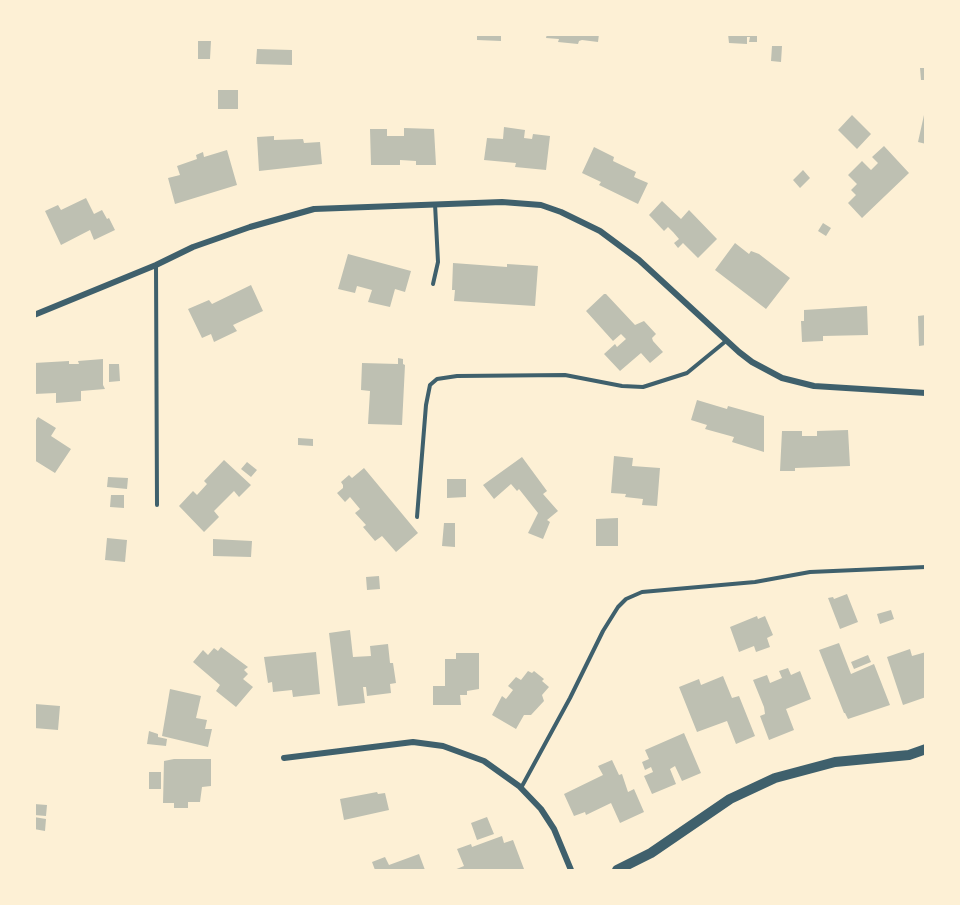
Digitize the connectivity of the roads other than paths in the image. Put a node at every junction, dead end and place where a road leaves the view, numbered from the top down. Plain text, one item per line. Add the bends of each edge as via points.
1 (435, 203) junction
2 (156, 265) junction
3 (433, 284) dead end
4 (34, 315) edge
5 (727, 340) junction
6 (926, 393) edge
7 (156, 505) dead end
8 (417, 517) dead end
9 (926, 567) edge
10 (926, 749) edge
11 (284, 758) dead end
12 (521, 788) junction
13 (571, 870) edge
14 (617, 870) edge

1 - 2 street via 314,209 193,247
1 - 3 lane via 438,262
1 - 5 street via 541,205 581,221 620,245
2 - 4 street
2 - 7 lane
5 - 6 street via 752,362 798,383
5 - 8 lane via 687,373 643,387 565,375 437,378 430,385 426,405
9 - 12 lane via 810,573 642,592 626,599 603,631
10 - 14 street via 909,755 835,762 775,778 730,799 651,853
11 - 12 street via 413,742 484,760
12 - 13 street via 554,829

